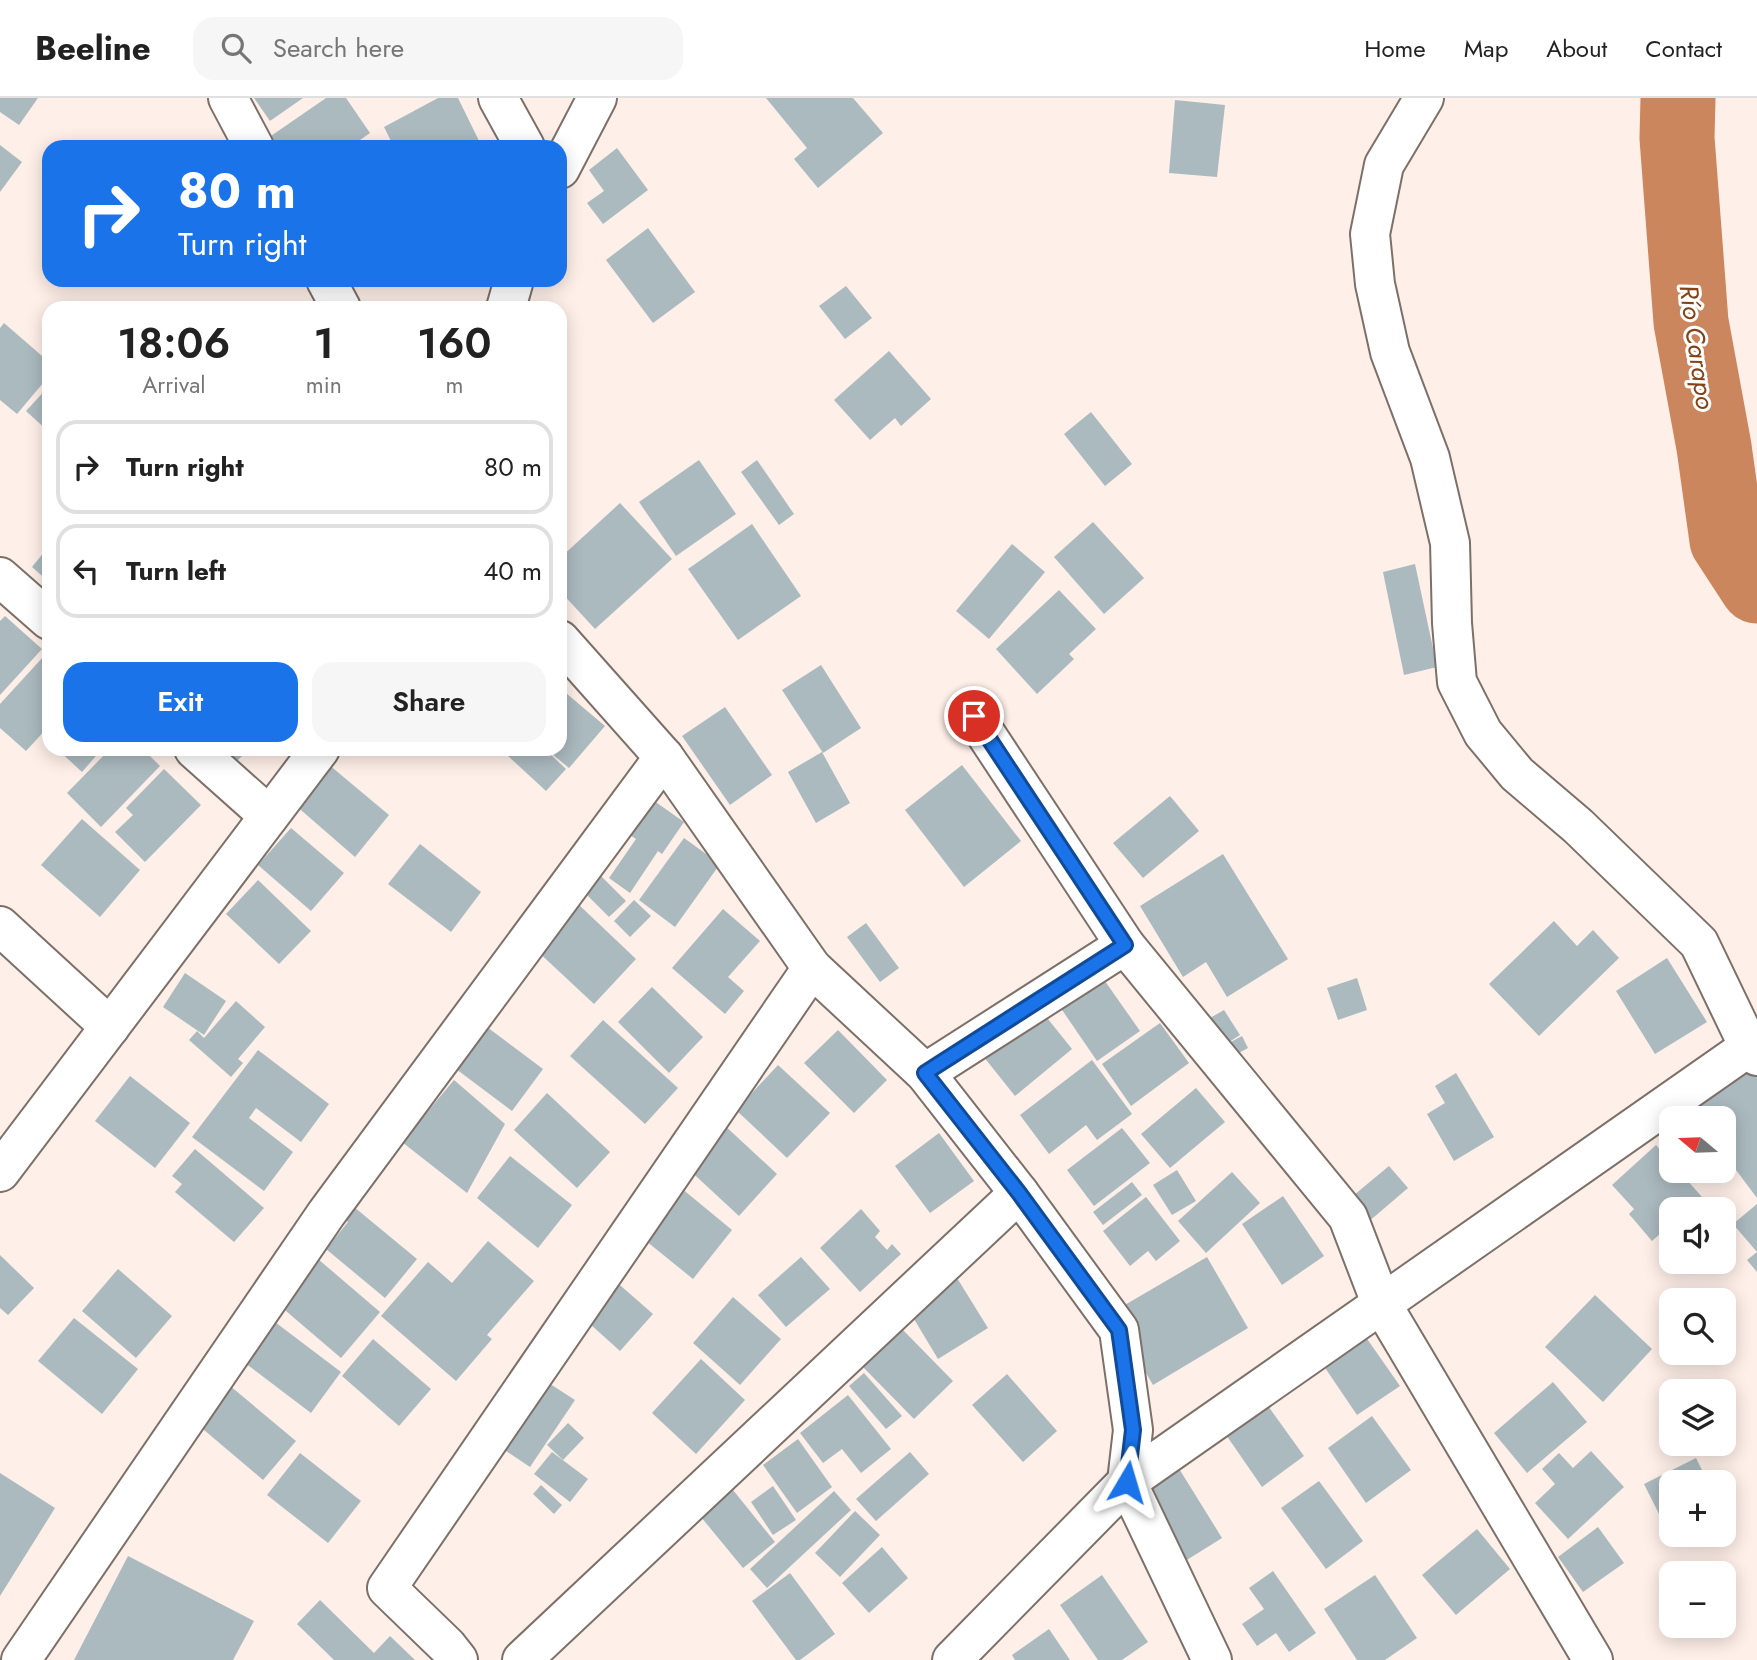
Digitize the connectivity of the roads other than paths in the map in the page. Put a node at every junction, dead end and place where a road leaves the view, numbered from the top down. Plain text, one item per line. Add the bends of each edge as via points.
1 (228, 98) edge
2 (498, 98) edge
3 (597, 98) edge
4 (1424, 98) edge
5 (250, 140) edge
6 (521, 140) edge
7 (567, 156) edge
8 (0, 577) edge
9 (42, 614) edge
10 (567, 648) edge
11 (974, 716) dead end
12 (202, 756) edge
13 (315, 756) edge
14 (664, 757) junction
15 (269, 816) junction
16 (0, 926) edge
17 (1125, 945) junction
18 (812, 968) junction
19 (110, 1027) junction
20 (1753, 1051) edge
21 (925, 1073) junction
22 (0, 1172) edge
23 (1019, 1193) junction
24 (1381, 1303) junction
25 (1127, 1482) junction
26 (21, 1660) edge
27 (458, 1660) edge
28 (522, 1660) edge
29 (952, 1660) edge
30 (1212, 1660) edge
31 (1593, 1660) edge

1 - 5 street
2 - 6 street
3 - 7 street
4 - 20 street via 1384,165 1370,234 1390,352 1430,458 1450,542 1457,682 1483,733 1517,775 1578,826 1699,943
8 - 9 street
10 - 14 street
11 - 17 street
12 - 15 street
13 - 15 street
14 - 18 street
14 - 26 street via 326,1214
15 - 19 street
16 - 19 street
17 - 21 street
17 - 24 street via 1348,1217
18 - 21 street
18 - 27 street via 387,1588
19 - 22 street
20 - 24 street
21 - 23 street
23 - 25 street via 1119,1330 1133,1430
23 - 28 street
24 - 25 street
24 - 31 street
25 - 29 street
25 - 30 street

